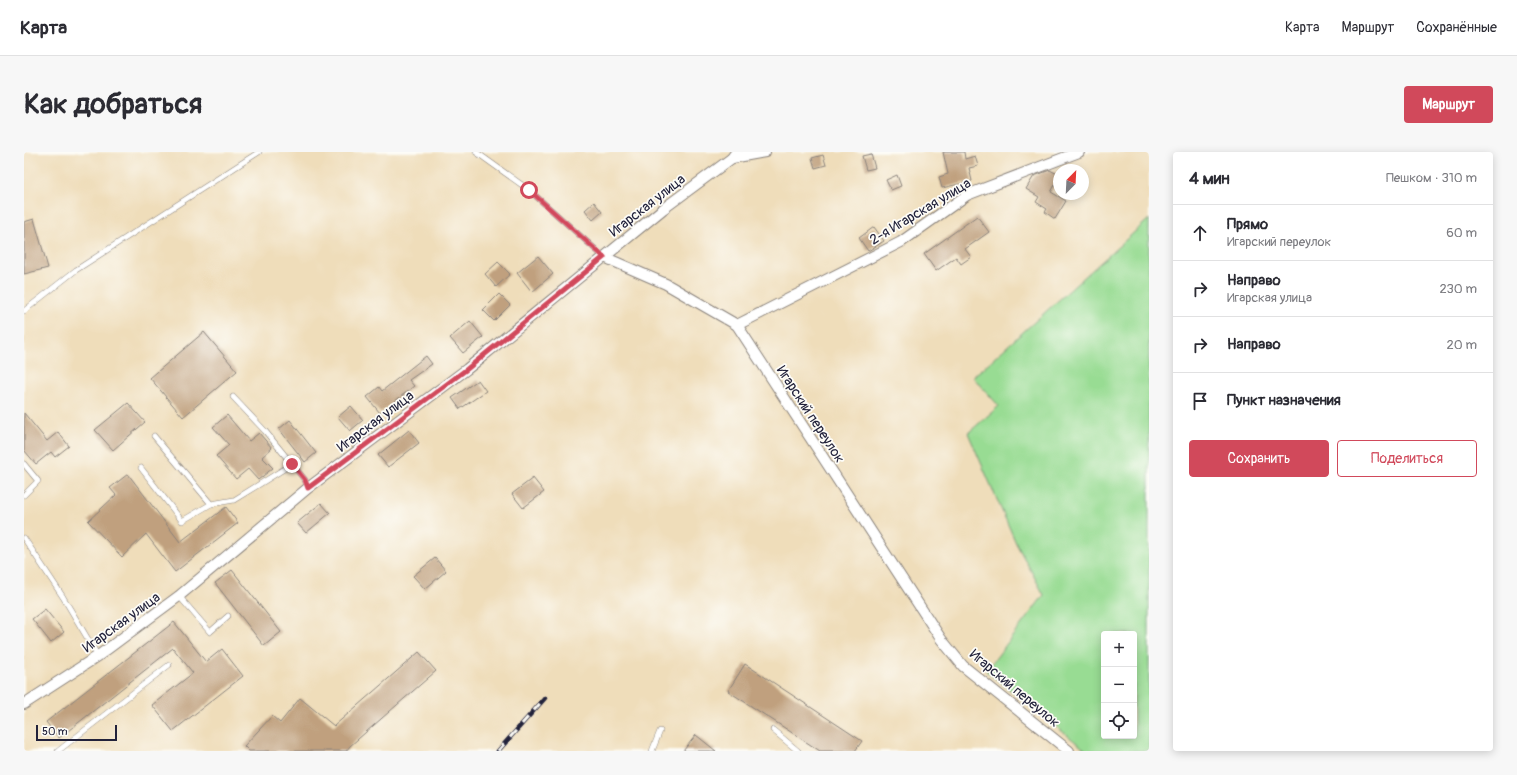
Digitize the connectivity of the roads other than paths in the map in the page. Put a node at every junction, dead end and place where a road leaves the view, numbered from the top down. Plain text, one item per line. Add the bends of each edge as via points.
1 (259, 152) edge
2 (476, 152) edge
3 (765, 152) edge
4 (1078, 152) edge
5 (734, 155) edge
6 (604, 257) junction
7 (24, 311) edge
8 (737, 325) junction
9 (233, 397) dead end
10 (154, 436) dead end
11 (24, 464) edge
12 (292, 464) junction
13 (141, 468) dead end
14 (308, 488) junction
15 (24, 495) edge
16 (211, 504) junction
17 (24, 538) edge
18 (179, 596) junction
19 (228, 616) dead end
20 (98, 656) junction
21 (169, 665) dead end
22 (26, 700) edge
23 (660, 730) dead end
24 (773, 730) dead end
25 (58, 751) edge
26 (652, 751) edge
27 (798, 751) edge
28 (1069, 751) edge

1 - 7 lane via 76,270
2 - 6 lane, Игарский переулок via 529,190
3 - 5 street
4 - 8 street, 2-я Игарская улица via 967,195 901,242
5 - 6 street, Игарская улица
6 - 8 street, Игарский переулок via 666,284
6 - 14 street, Игарская улица via 467,369
8 - 28 street, Игарский переулок via 941,639 963,666
9 - 12 lane
10 - 16 lane
11 - 15 lane via 38,481
12 - 14 lane
12 - 16 lane via 234,500
13 - 16 lane via 182,521
14 - 18 street, Игарская улица
17 - 20 lane
18 - 19 lane via 210,632
18 - 20 street, Игарская улица
20 - 22 street, Игарская улица
21 - 25 lane
23 - 26 lane
24 - 27 lane

